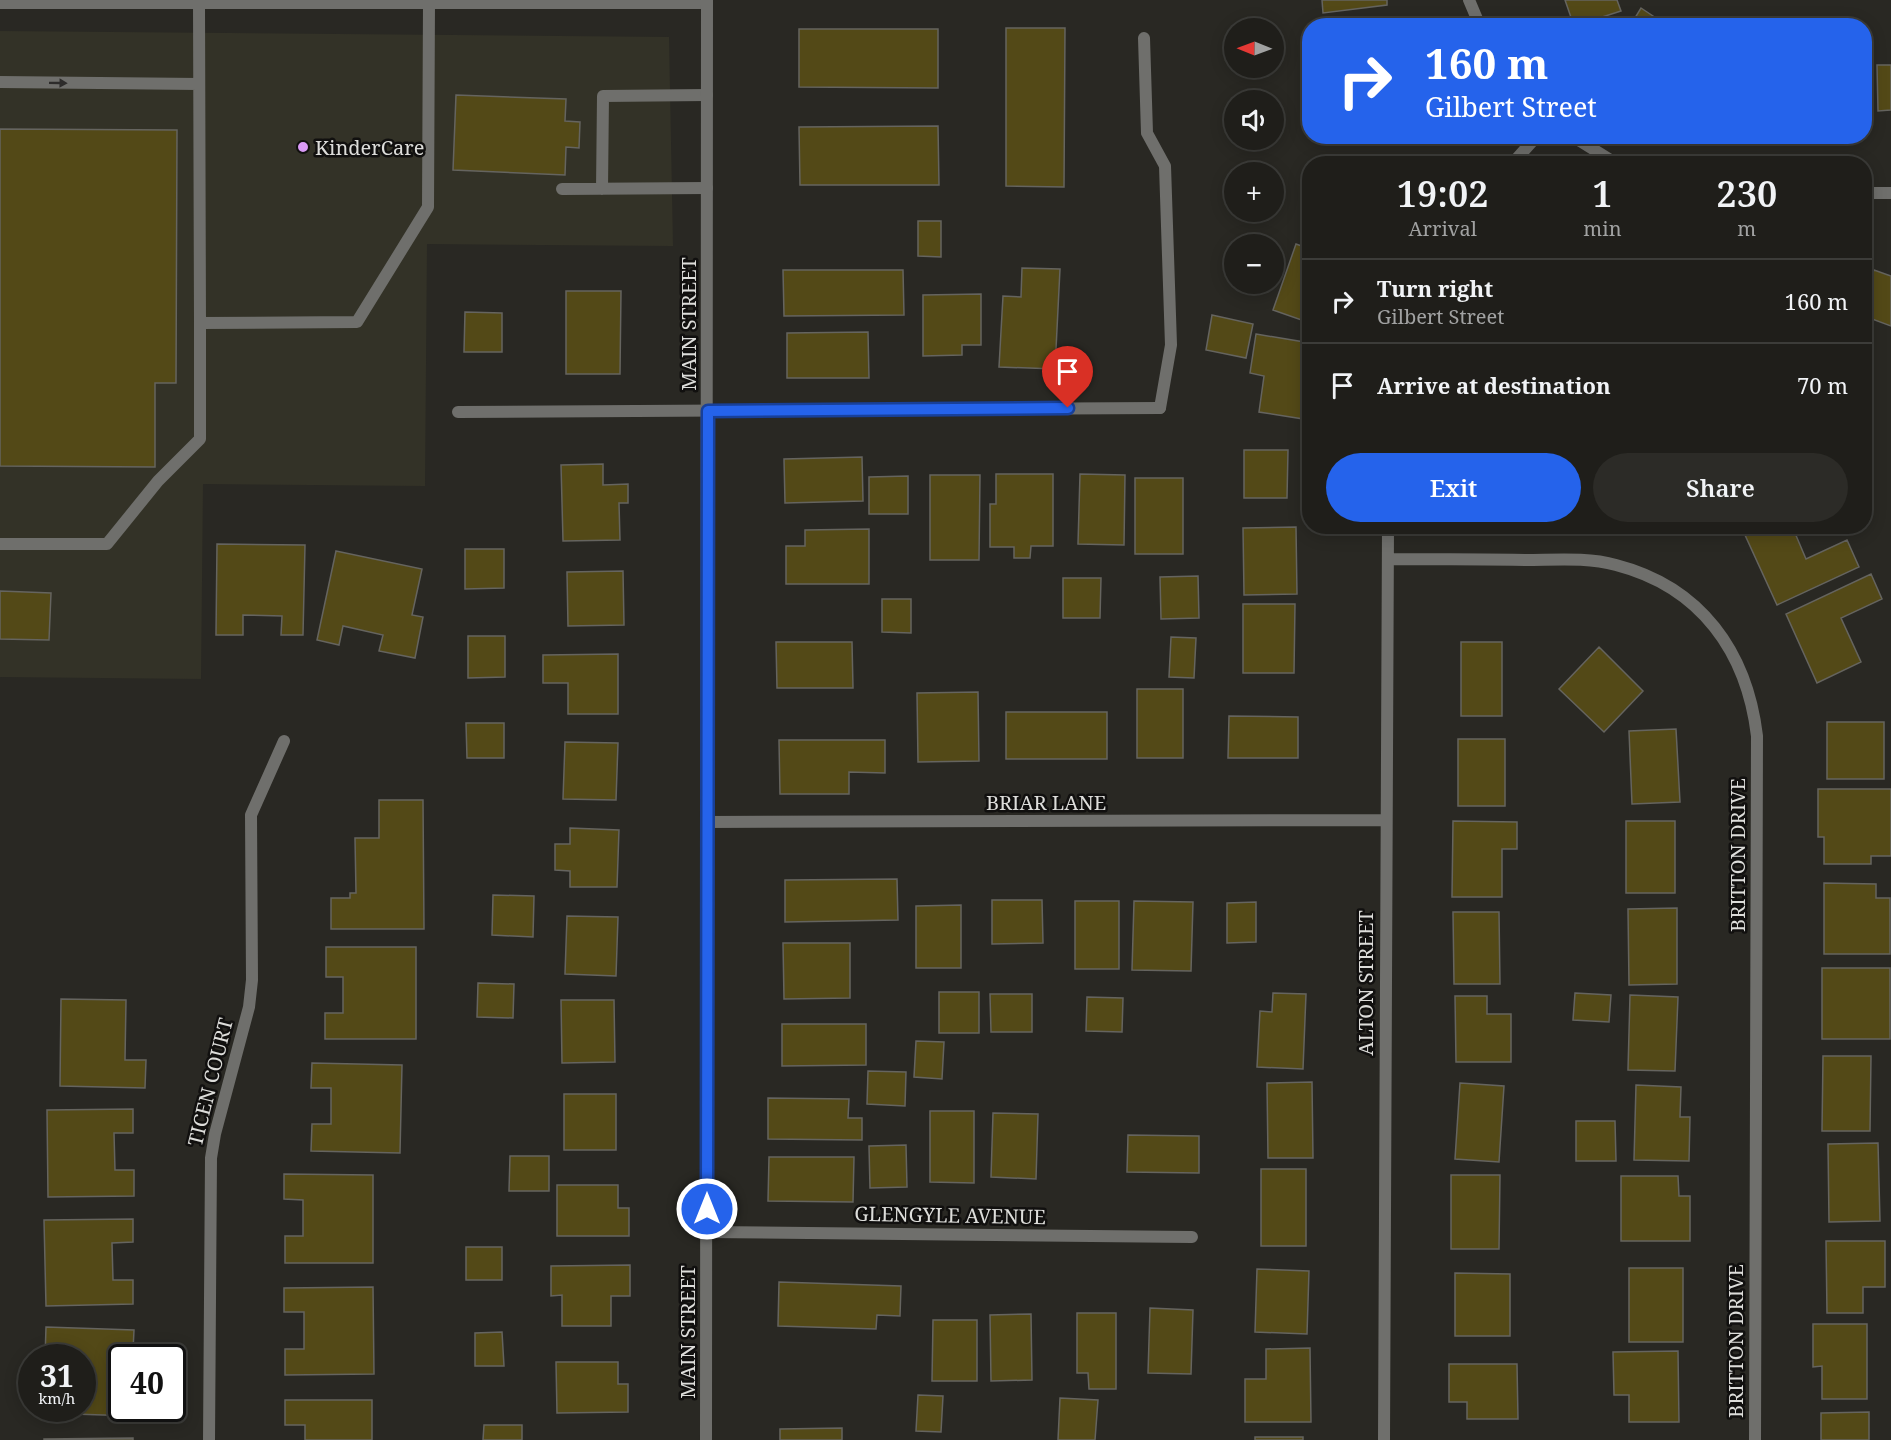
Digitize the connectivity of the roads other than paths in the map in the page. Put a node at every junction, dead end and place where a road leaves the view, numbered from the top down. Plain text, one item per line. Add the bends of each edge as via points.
1 (1469, 0) edge
2 (707, 1) edge
3 (0, 3) edge
4 (429, 3) junction
5 (199, 4) junction
6 (1476, 18) edge
7 (1144, 38) dead end
8 (0, 82) edge
9 (200, 84) junction
10 (707, 95) junction
11 (1530, 144) edge
12 (1585, 144) edge
13 (1519, 156) edge
14 (1604, 156) edge
15 (707, 188) junction
16 (562, 189) dead end
17 (602, 189) junction
18 (1872, 193) edge
19 (1891, 193) edge
20 (200, 323) junction
21 (708, 411) junction
22 (458, 412) dead end
23 (1388, 534) edge
24 (0, 544) edge
25 (1388, 559) junction
26 (284, 741) dead end
27 (1386, 820) junction
28 (706, 822) junction
29 (707, 1232) junction
30 (1192, 1237) dead end
31 (209, 1440) edge
32 (706, 1440) edge
33 (1384, 1440) edge
34 (1755, 1440) edge

1 - 6 street
2 - 4 street
2 - 10 street, MAIN STREET
3 - 5 street
4 - 5 street
4 - 20 street via 428,207 357,322
5 - 9 street
7 - 21 street via 1147,133 1166,166 1171,345 1160,408
8 -> 9 street
9 - 20 street
10 - 15 street, MAIN STREET
10 - 17 street via 603,96
11 - 13 street
12 - 14 street
15 - 17 street
15 - 21 street, MAIN STREET
16 - 17 street
18 - 19 street
20 - 24 street via 200,439 158,481 107,544
21 - 22 street
21 - 28 street, MAIN STREET
23 - 25 street, ALTON STREET
25 - 27 street, ALTON STREET
25 - 34 street, BRITTON DRIVE via 1580,560 1632,570 1661,583 1700,610 1721,634 1744,675 1757,736
26 - 31 street, TICEN COURT via 251,815 249,1007 211,1158
27 - 28 street, BRIAR LANE
27 - 33 street, ALTON STREET
28 - 29 street, MAIN STREET
29 - 30 street, GLENGYLE AVENUE
29 - 32 street, MAIN STREET

